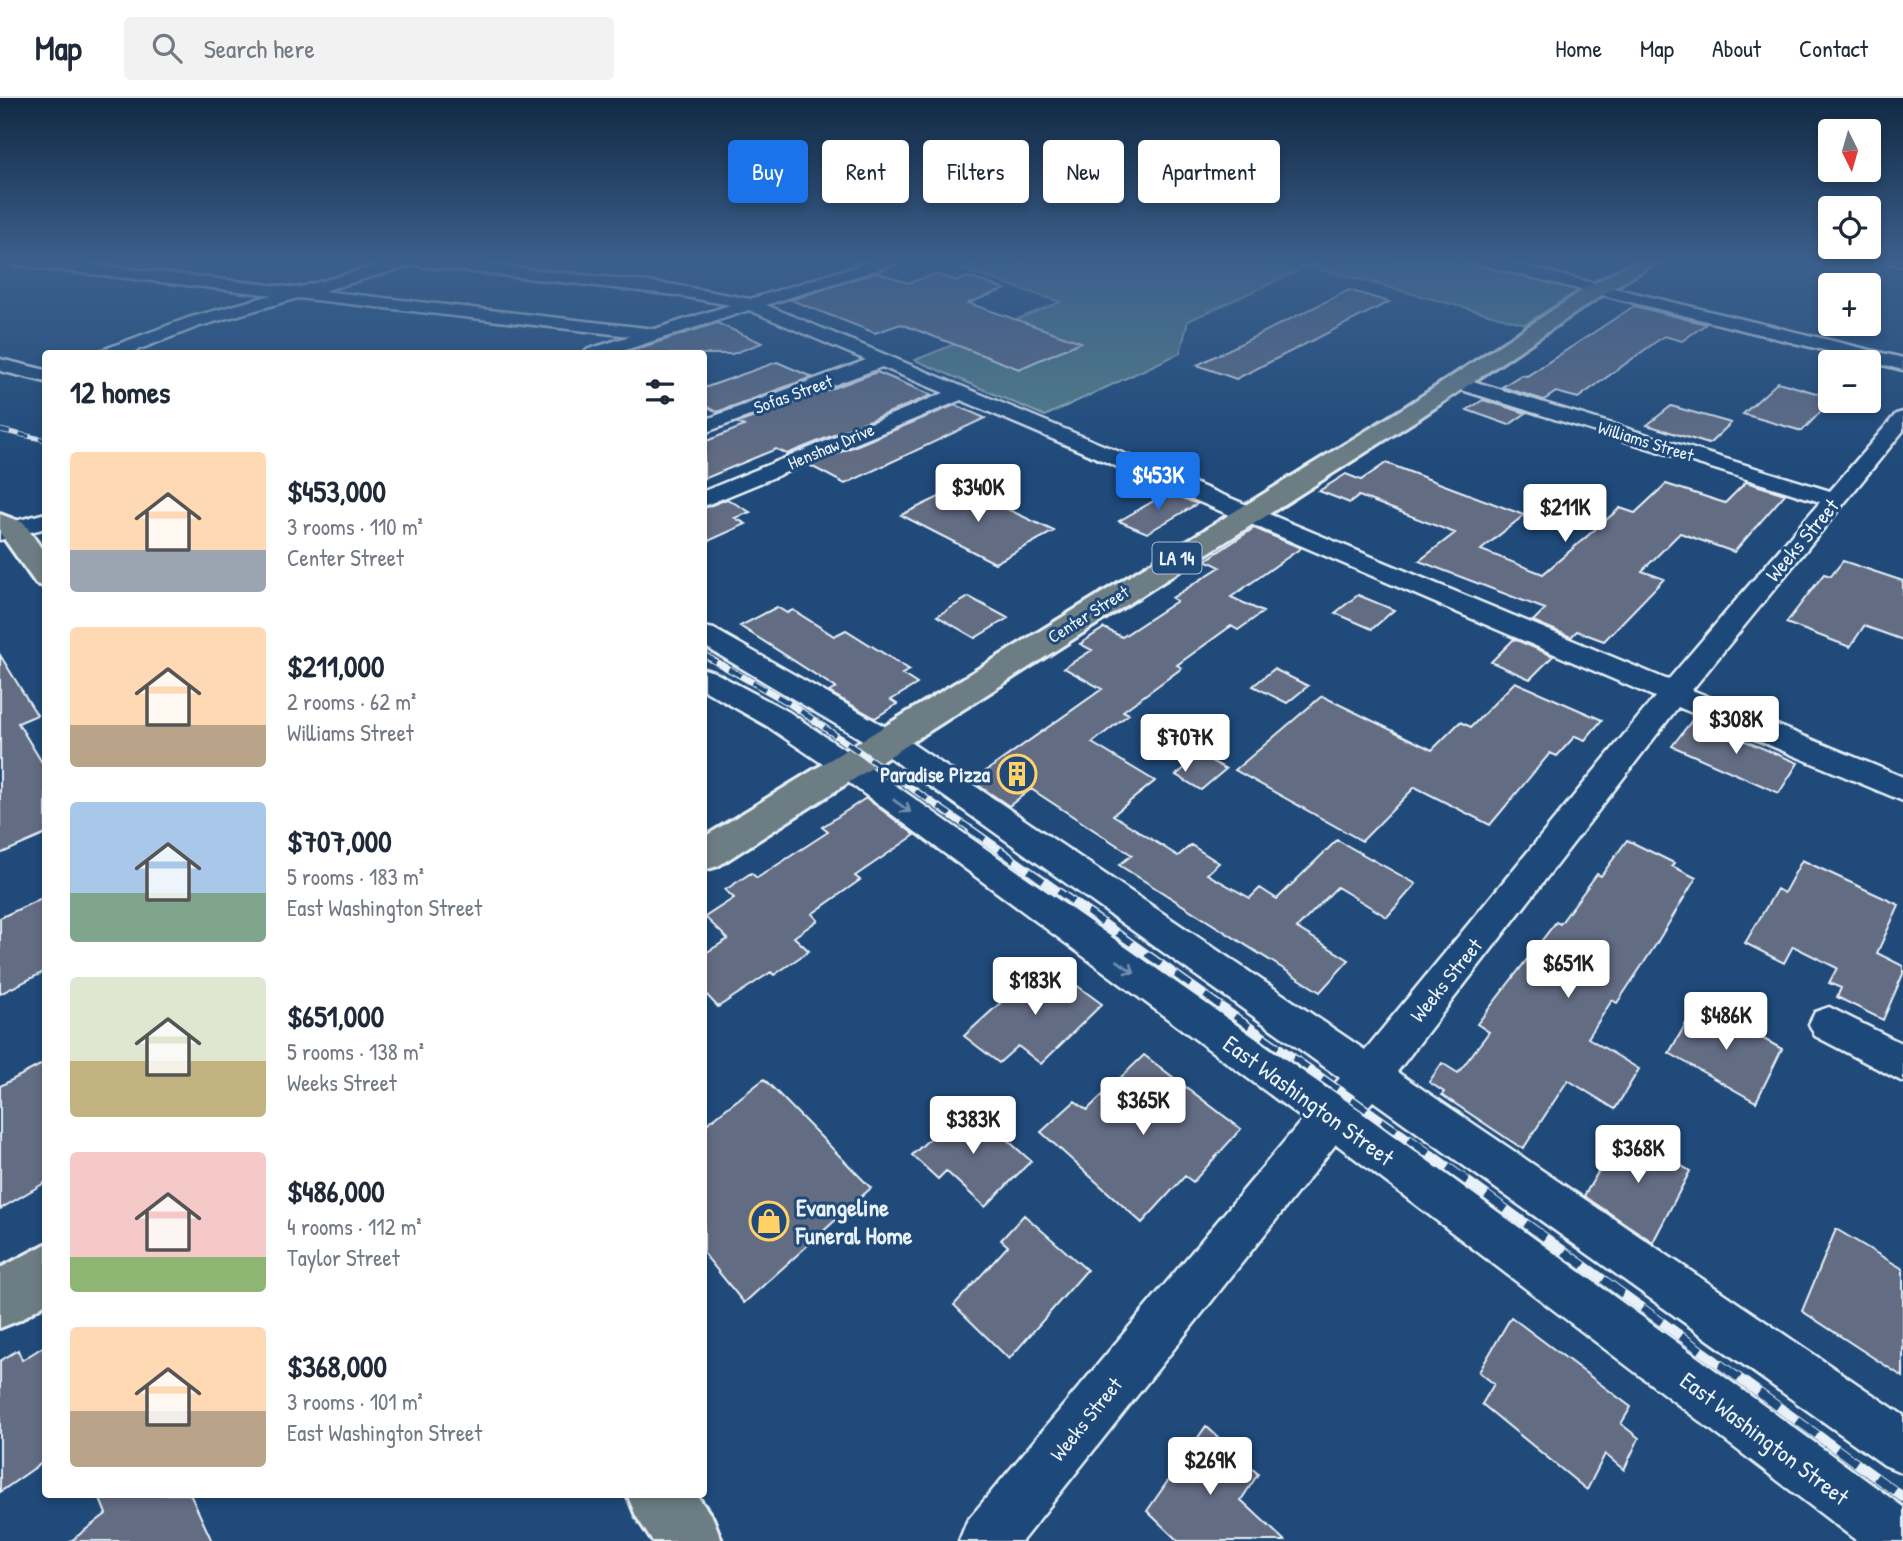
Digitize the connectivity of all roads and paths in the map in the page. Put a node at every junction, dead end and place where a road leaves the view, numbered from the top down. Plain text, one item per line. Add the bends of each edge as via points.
1 (180, 327) edge
2 (598, 327) edge
3 (676, 327) edge
4 (805, 327) edge
5 (1540, 327) edge
6 (1754, 327) edge
7 (655, 334) junction
8 (120, 350) edge
9 (605, 350) edge
10 (883, 360) junction
11 (1903, 364) edge
12 (0, 365) edge
13 (42, 375) edge
14 (1457, 382) junction
15 (959, 394) junction
16 (1903, 418) edge
17 (707, 426) edge
18 (707, 498) edge
19 (1836, 500) junction
20 (1249, 513) junction
21 (42, 521) edge
22 (5, 528) edge
23 (42, 573) edge
24 (707, 637) edge
25 (707, 680) edge
26 (1674, 692) junction
27 (887, 741) junction
28 (846, 766) junction
29 (1903, 790) edge
30 (707, 854) edge
31 (1829, 1024) dead end
32 (1903, 1064) edge
33 (1369, 1076) junction
34 (1332, 1116) junction
35 (42, 1274) edge
36 (0, 1300) edge
37 (1903, 1446) edge
38 (660, 1498) edge
39 (690, 1541) edge
40 (987, 1541) edge
41 (1903, 1541) edge

1 - 8 street
2 - 7 street
3 - 7 street
4 - 10 street
5 - 14 main road, Center Street / LA 14
6 - 11 street
7 - 9 street
10 - 15 street
10 - 17 street, Sofas Street
12 - 13 street
14 - 19 street, Williams Street
14 - 20 main road, Center Street / LA 14
15 - 18 street, Henshaw Drive
15 - 20 street
16 - 19 street, Weeks Street
19 - 26 street, Weeks Street
20 - 26 street
20 - 27 main road, Center Street / LA 14
21 - 22 street
22 - 23 main road
24 - 27 street
25 - 28 street, East Washington Street via 778,719
26 - 29 street
26 - 33 street, Weeks Street
27 - 28 main road, Center Street / LA 14
27 - 33 street
28 - 30 main road, Center Street / LA 14
28 -> 34 street, East Washington Street
31 - 32 street
33 - 34 street, Weeks Street
33 - 37 street
34 - 40 street, Weeks Street
34 - 41 street, East Washington Street
35 - 36 main road
38 - 39 main road

